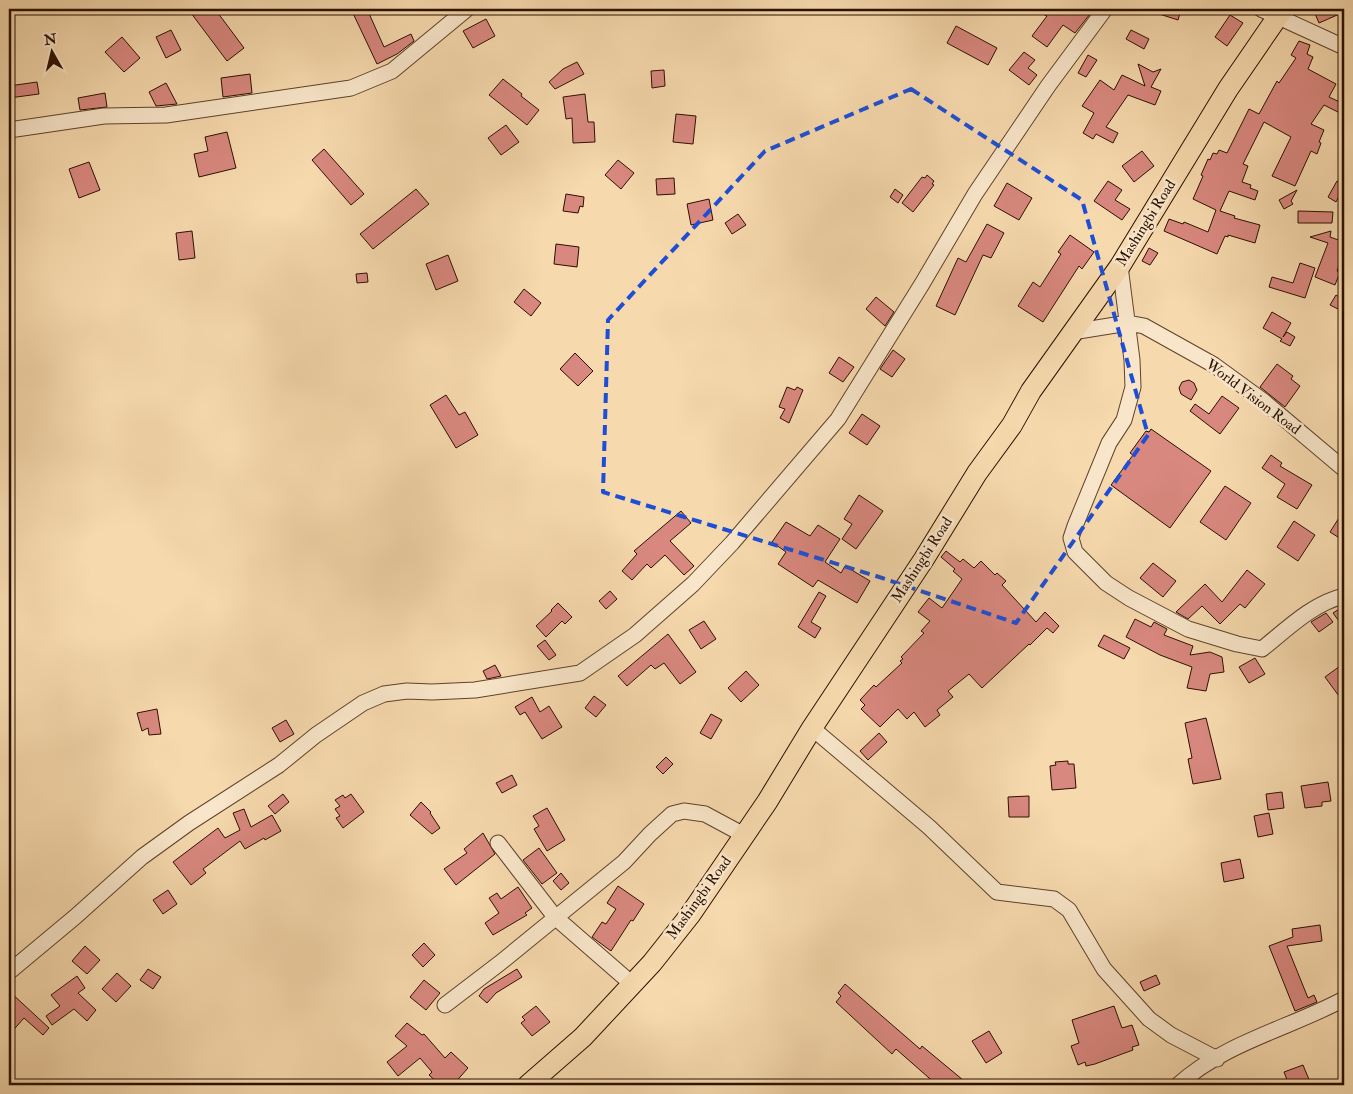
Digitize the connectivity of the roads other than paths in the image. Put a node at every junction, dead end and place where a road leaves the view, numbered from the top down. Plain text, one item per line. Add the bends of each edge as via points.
1 (467, 9) edge
2 (1105, 9) edge
3 (1274, 11) edge
4 (1344, 47) edge
5 (9, 130) edge
6 (1120, 266) junction
7 (1128, 323) junction
8 (1072, 332) junction
9 (1344, 469) edge
10 (1344, 596) edge
11 (812, 728) junction
12 (744, 835) junction
13 (498, 843) dead end
14 (555, 917) junction
15 (9, 972) edge
16 (632, 984) junction
17 (1344, 999) edge
18 (445, 1005) dead end
19 (1217, 1059) junction
20 (528, 1085) edge
21 (1178, 1085) edge

1 - 5 street via 392,71 351,88 175,114 104,116
2 - 15 street via 975,194 838,419 732,543 686,591 635,635 580,673 475,690 384,694 363,703 279,765 142,856
3 - 4 street
3 - 6 main road, Mashingbi Road
6 - 7 street
6 - 8 main road, Mashingbi Road
7 - 8 street
7 - 9 street, World Vision Road via 1144,326 1214,365 1262,400
7 - 10 street via 1133,387 1124,420 1109,443 1075,526 1071,538 1075,552 1106,583 1188,629 1262,649 1302,616 1331,599
8 - 11 main road, Mashingbi Road
11 - 12 main road, Mashingbi Road
11 - 19 street via 929,827 998,892 1054,899 1069,910 1104,969 1149,1019 1171,1035
12 - 14 street via 705,814 684,811 672,814 624,862
12 - 16 main road, Mashingbi Road via 690,915
13 - 14 street
14 - 16 street
14 - 18 street
16 - 20 main road, Mashingbi Road via 583,1036
17 - 19 street via 1228,1051
19 - 21 street

